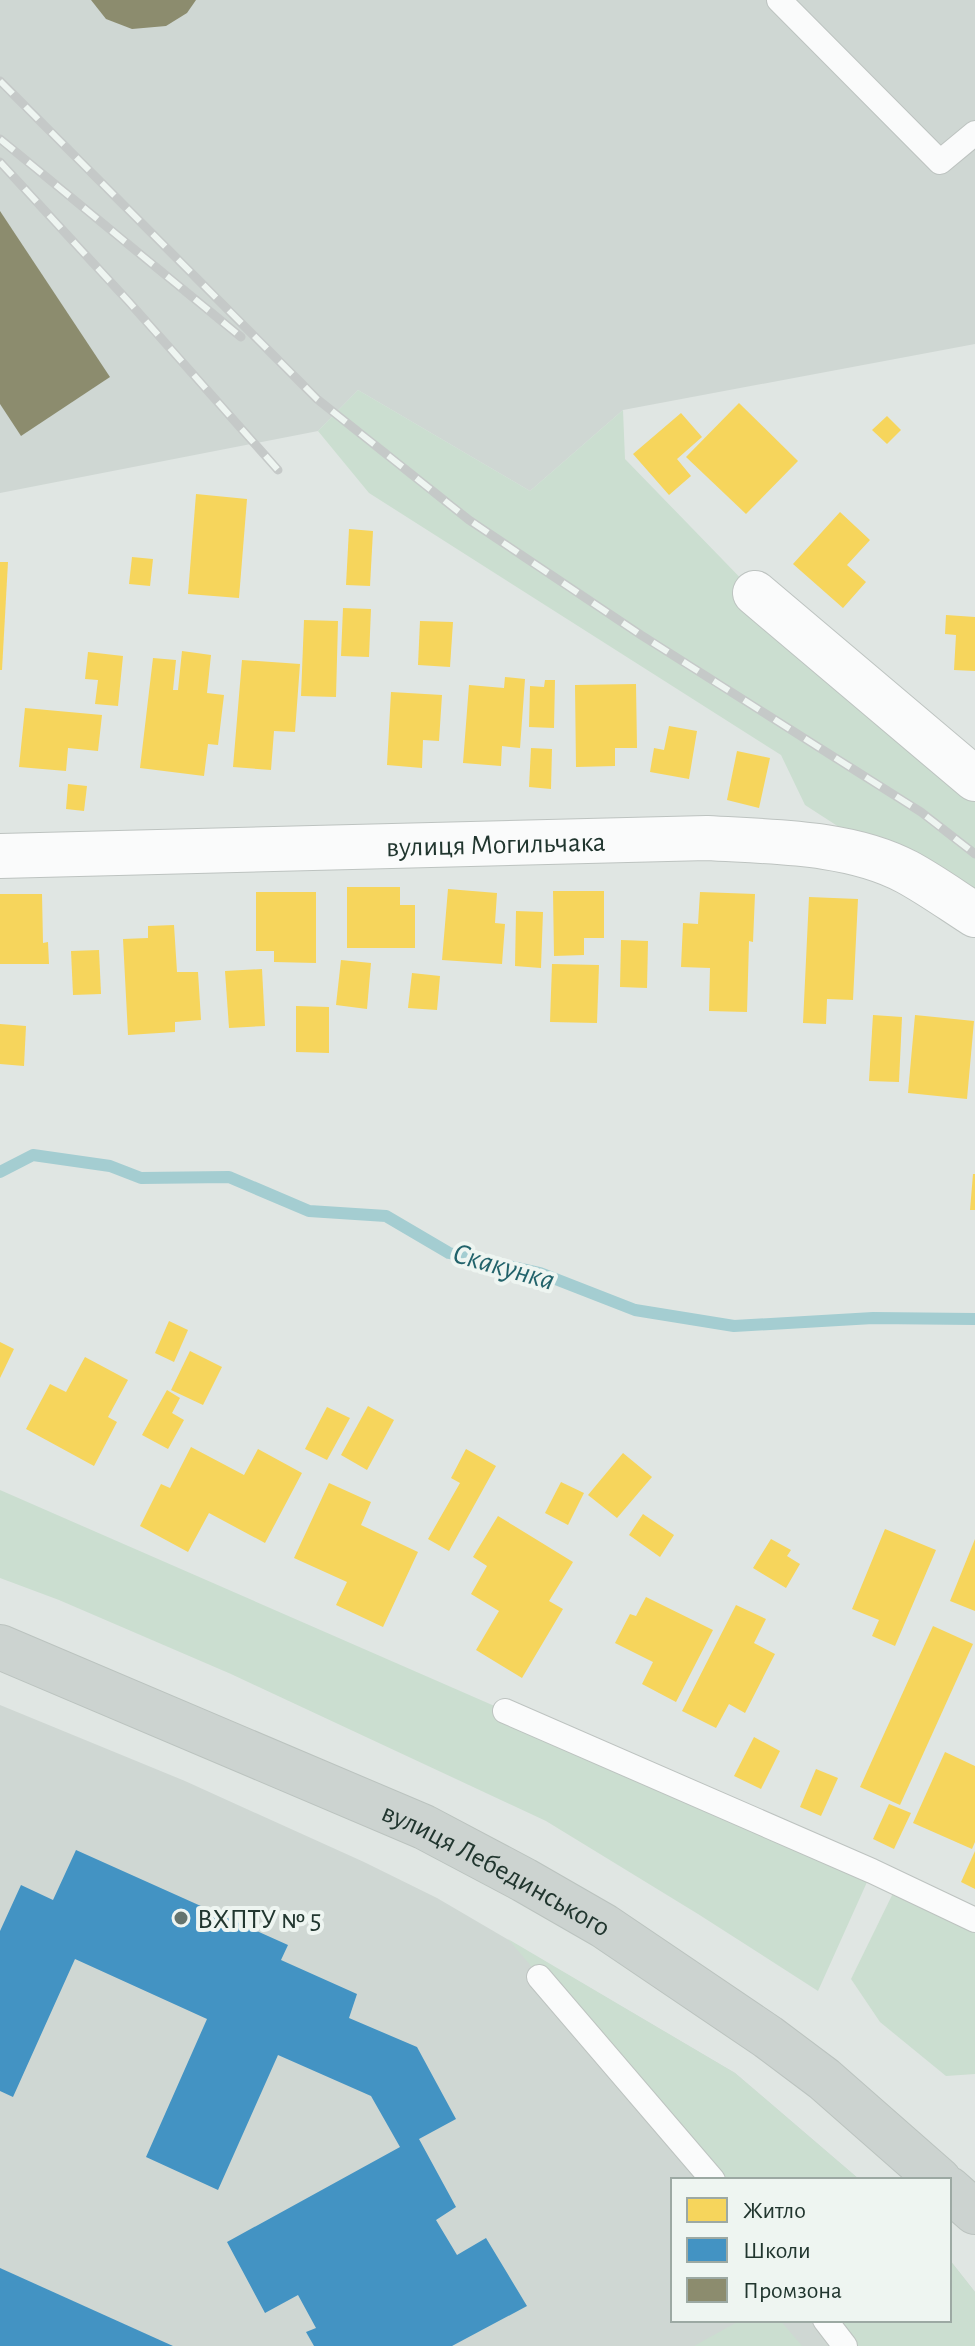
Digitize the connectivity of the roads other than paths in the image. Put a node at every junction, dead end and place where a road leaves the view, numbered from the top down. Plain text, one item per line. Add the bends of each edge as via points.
1 (779, 0) edge
2 (975, 133) edge
3 (755, 593) dead end
4 (975, 779) edge
5 (0, 856) edge
6 (975, 915) edge
7 (0, 1647) edge
8 (505, 1711) dead end
9 (975, 1920) edge
10 (539, 1977) dead end
11 (711, 2178) edge
12 (937, 2178) edge
13 (951, 2191) edge
14 (975, 2212) edge
15 (827, 2322) edge
16 (845, 2346) edge

1 - 2 lane via 940,162
3 - 4 street
5 - 6 street, вулиця Могильчака via 707,838 853,853 906,871
7 - 12 main road, вулиця Лебединського via 424,1827 524,1880 604,1926 768,2037
8 - 9 lane
10 - 11 lane
13 - 14 main road
15 - 16 lane

